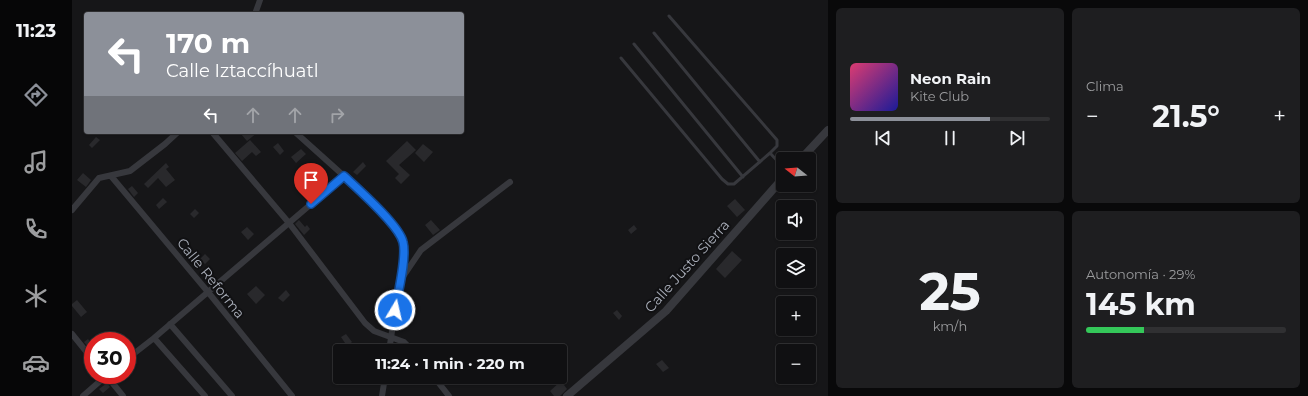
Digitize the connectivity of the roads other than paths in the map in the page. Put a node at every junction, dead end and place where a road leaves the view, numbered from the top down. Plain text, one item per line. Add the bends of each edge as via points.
1 (260, 0) edge
2 (256, 12) edge
3 (669, 16) dead end
4 (654, 34) dead end
5 (634, 44) dead end
6 (621, 58) dead end
7 (828, 130) edge
8 (176, 134) edge
9 (214, 134) edge
10 (297, 134) edge
11 (808, 152) edge
12 (770, 153) junction
13 (776, 159) edge
14 (760, 162) junction
15 (111, 176) junction
16 (344, 176) junction
17 (742, 177) junction
18 (510, 182) dead end
19 (776, 186) edge
20 (73, 206) edge
21 (289, 223) junction
22 (400, 282) junction
23 (208, 292) junction
24 (170, 324) junction
25 (72, 334) edge
26 (391, 337) junction
27 (154, 338) junction
28 (390, 344) edge
29 (406, 344) edge
30 (84, 349) edge
31 (136, 352) edge
32 (96, 384) edge
33 (113, 384) edge
34 (384, 384) edge
35 (440, 384) edge
36 (83, 396) edge
37 (122, 396) edge
38 (205, 396) edge
39 (232, 396) edge
40 (292, 396) edge
41 (382, 396) edge
42 (449, 396) edge
43 (567, 396) edge

1 - 2 street
3 - 12 lane via 778,140 777,146
4 - 14 lane
5 - 17 lane
6 - 17 lane via 722,179 728,184 734,184
7 - 11 street
8 - 15 street via 130,171
9 - 21 street
10 - 16 street
12 - 13 lane
12 - 14 lane
14 - 17 lane
15 - 20 street via 99,178
15 - 23 street, Calle Reforma
16 - 21 street
16 - 22 street via 396,227 403,242
18 - 22 street via 421,250
19 - 43 street, Calle Justo Sierra via 666,311
21 - 23 street
21 - 26 street via 365,323 374,332
22 - 26 street
23 - 24 street
23 - 40 street, Calle Reforma
24 - 27 street
24 - 39 street
25 - 30 street
26 - 28 street
26 - 29 street
27 - 31 street
27 - 38 street
32 - 36 street
33 - 37 street
34 - 41 street
35 - 42 street

